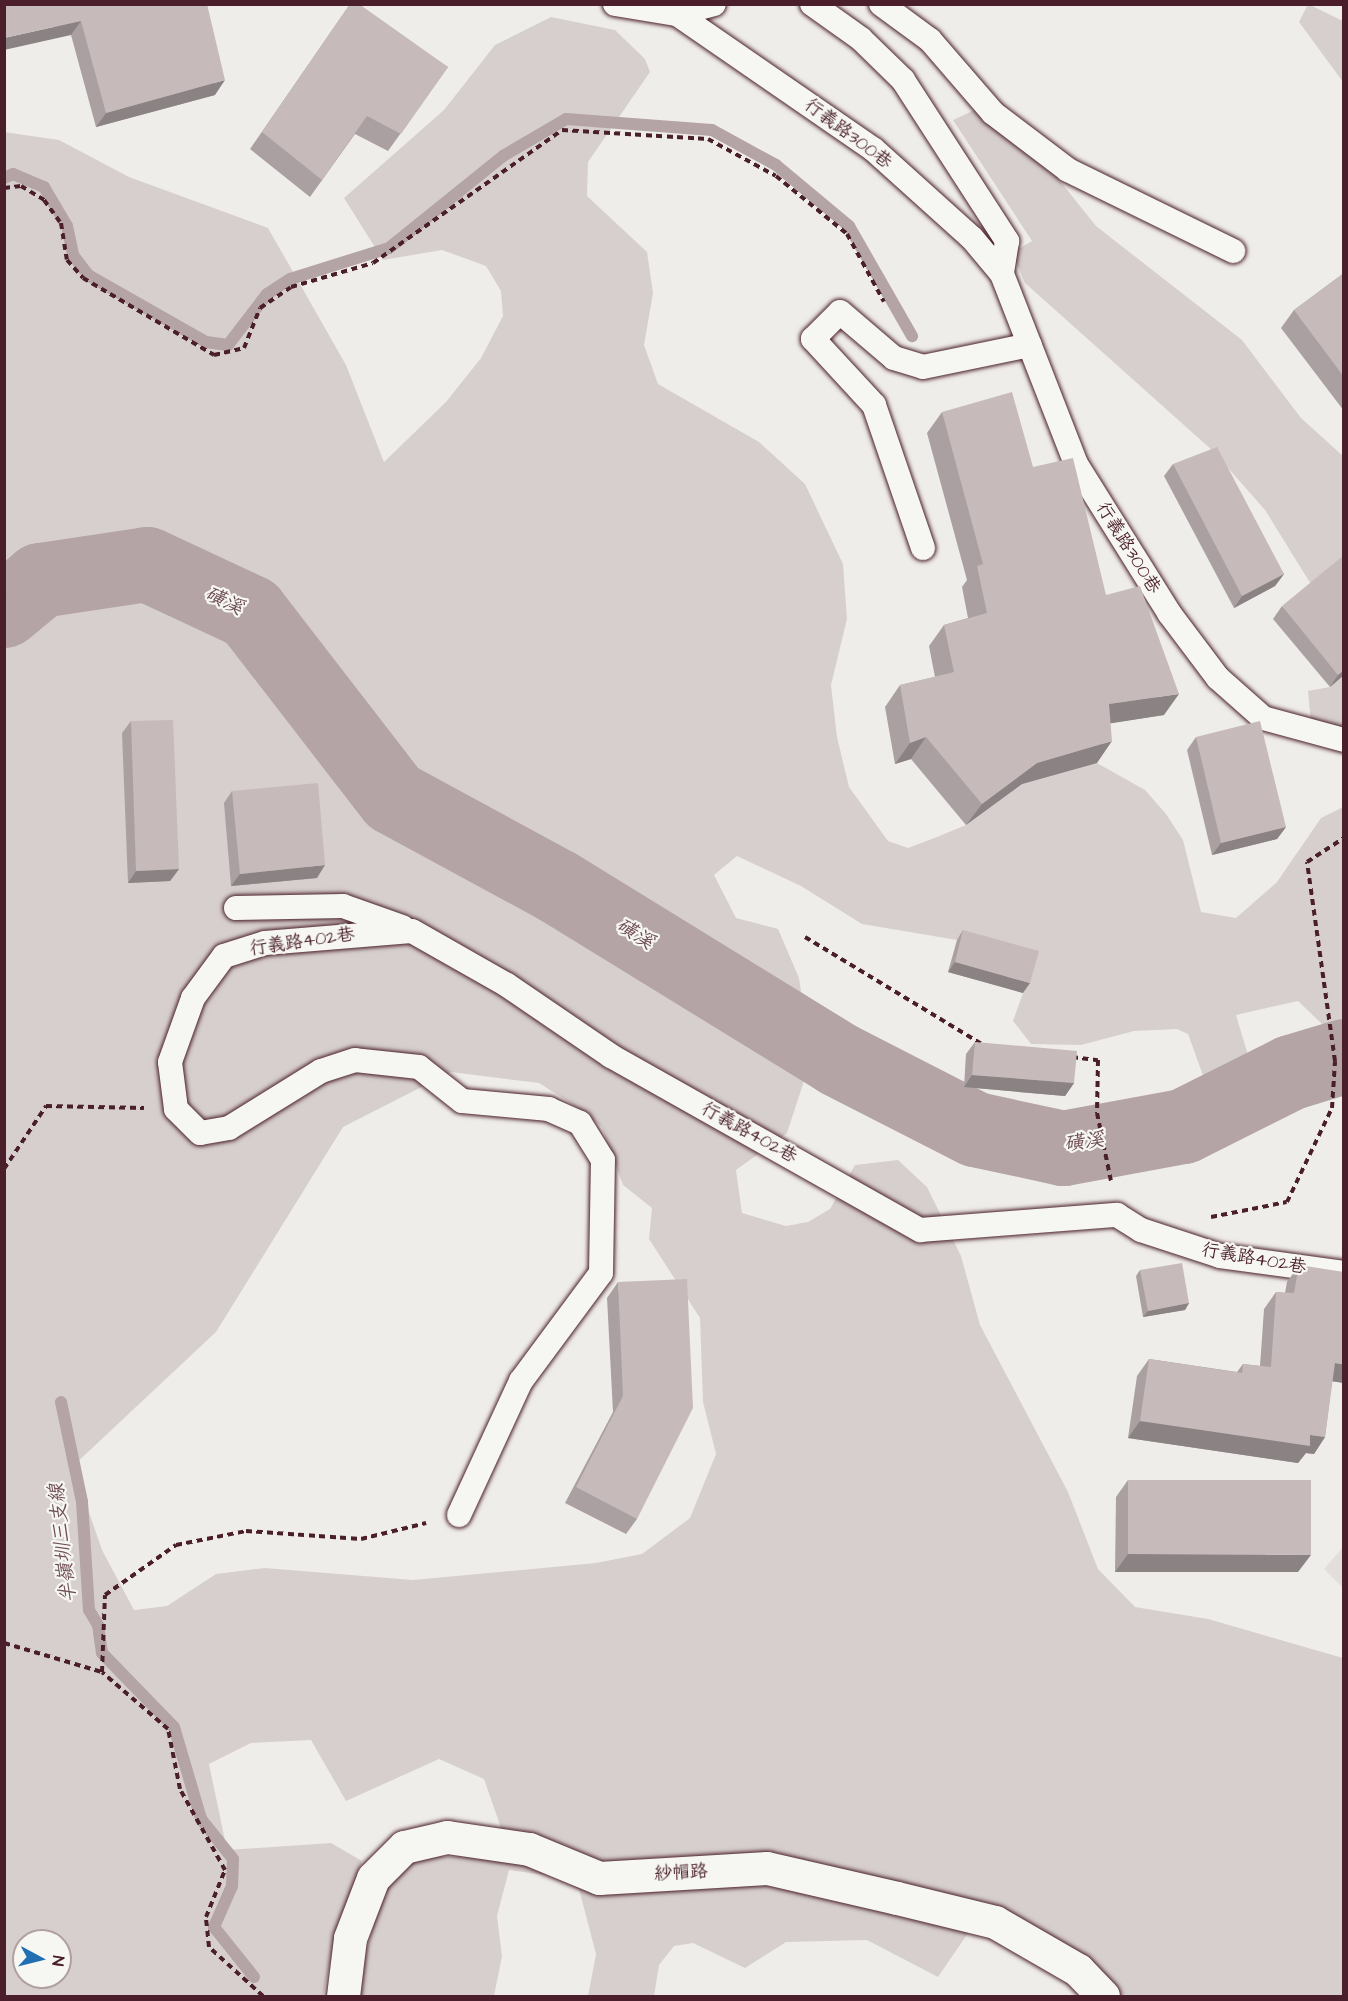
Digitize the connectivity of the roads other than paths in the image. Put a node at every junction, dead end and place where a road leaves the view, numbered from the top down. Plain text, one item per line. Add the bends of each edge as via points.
1 (615, 4) edge
2 (714, 4) edge
3 (812, 4) edge
4 (881, 4) edge
5 (677, 14) junction
6 (1233, 251) dead end
7 (1002, 274) junction
8 (1030, 345) junction
9 (923, 548) dead end
10 (1344, 740) edge
11 (236, 908) dead end
12 (412, 930) junction
13 (1344, 1273) edge
14 (459, 1515) road end
15 (343, 1996) edge
16 (1103, 1996) edge

1 - 5 lane, 行義路300巷
2 - 5 lane, 行義路300巷
3 - 7 lane via 861,39 910,89 1007,241
4 - 6 lane via 930,40 993,113 1068,170
5 - 7 lane, 行義路300巷 via 873,149 972,238
7 - 8 lane, 行義路300巷
8 - 9 lane via 923,367 894,358 840,312 813,339 874,405
8 - 10 lane, 行義路300巷 via 1076,464 1169,613 1218,678 1263,718
11 - 12 lane via 343,906
12 - 13 lane, 行義路402巷 via 507,985 611,1056 920,1230 1117,1215 1141,1230 1220,1256
12 - 14 lane, 行義路402巷 via 266,944 224,956 193,999 170,1062 176,1109 200,1133 229,1128 321,1071 355,1060 419,1067 462,1101 549,1109 580,1123 603,1160 601,1273 520,1381
15 - 16 street, 紗帽路 via 350,1938 373,1878 404,1847 447,1837 529,1849 599,1878 768,1868 919,1903 994,1922 1078,1970

